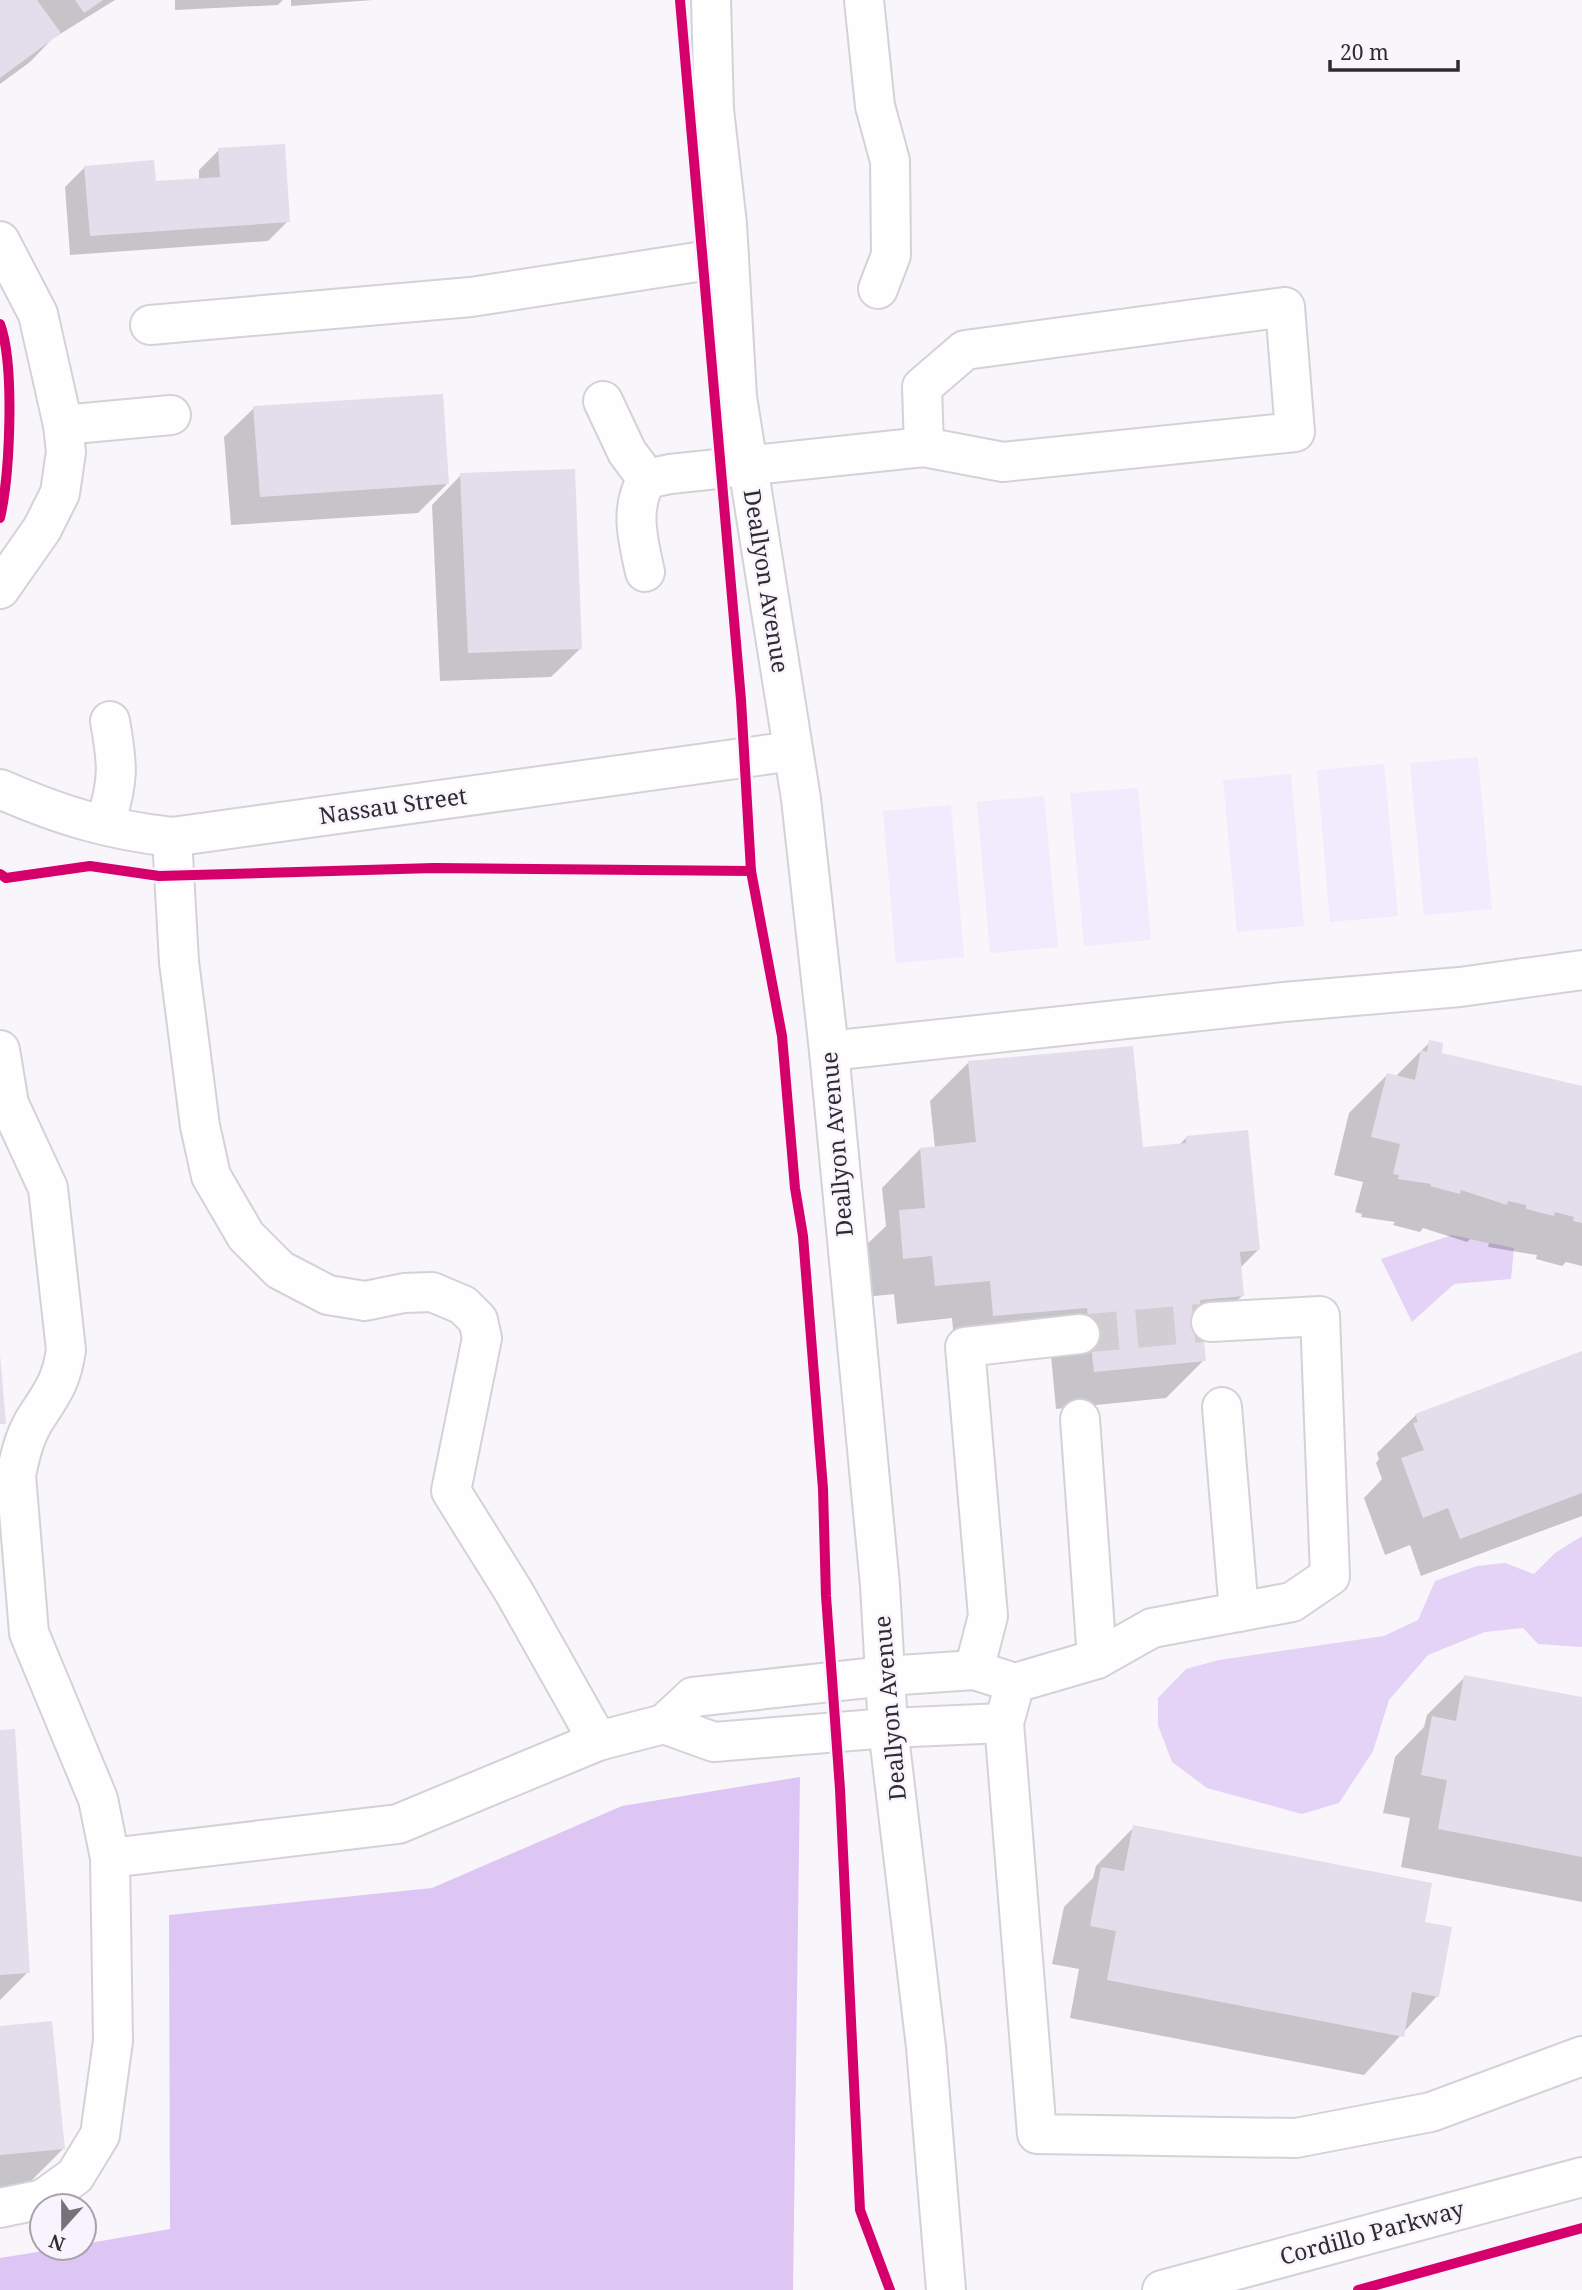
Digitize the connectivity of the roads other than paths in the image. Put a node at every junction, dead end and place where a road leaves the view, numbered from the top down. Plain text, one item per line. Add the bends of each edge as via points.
1 (710, 0) edge
2 (864, 0) edge
3 (0, 241) edge
4 (729, 257) junction
5 (878, 289) dead end
6 (149, 325) dead end
7 (603, 401) dead end
8 (170, 415) dead end
9 (63, 425) junction
10 (924, 447) junction
11 (747, 468) junction
12 (647, 479) junction
13 (645, 572) dead end
14 (1, 583) edge
15 (110, 721) dead end
16 (793, 751) junction
17 (0, 789) edge
18 (105, 824) junction
19 (172, 837) junction
20 (1582, 970) edge
21 (0, 1050) edge
22 (829, 1051) junction
23 (1211, 1322) tunnel mouth
24 (1080, 1334) tunnel mouth
25 (1222, 1407) dead end
26 (1080, 1419) dead end
27 (1238, 1612) junction
28 (1097, 1659) junction
29 (974, 1670) junction
30 (886, 1676) junction
31 (1014, 1683) junction
32 (1004, 1723) junction
33 (664, 1724) junction
34 (888, 1728) junction
35 (598, 1741) junction
36 (110, 1858) junction
37 (1582, 2056) edge
38 (1582, 2177) edge
39 (0, 2208) edge
40 (946, 2290) edge
41 (1162, 2290) edge

1 - 4 street, Deallyon Avenue via 714,110
2 - 5 street via 875,106 890,161 891,255
3 - 9 street via 38,314
4 - 6 street via 471,297
4 - 11 street, Deallyon Avenue via 737,397
7 - 12 street via 627,452
8 - 9 street
9 - 14 street via 66,452 60,493 42,529
10 - 10 street via 1003,462 1295,432 1285,307 965,350 922,387
10 - 11 street
11 - 12 street
11 - 16 street, Deallyon Avenue
12 - 13 street via 639,491 635,523
15 - 18 street via 116,788
16 - 19 street, Nassau Street
16 - 22 street, Deallyon Avenue
17 - 18 street, Nassau Street via 56,814
18 - 19 street, Nassau Street
19 - 35 street via 179,962 211,1176 246,1236 281,1270 328,1295 365,1301 432,1292 463,1305 478,1320 482,1338 451,1491
20 - 22 street via 1460,987
21 - 36 street via 9,1104 48,1188 66,1350 56,1391 34,1422 16,1475 29,1633 98,1798
22 - 30 street, Deallyon Avenue
23 - 27 street via 1320,1316 1330,1576 1292,1602
24 - 29 street via 965,1347 988,1616
25 - 27 street
26 - 28 street
27 - 28 street via 1153,1628
28 - 31 street
29 - 30 street
29 - 31 street
30 - 33 street via 693,1698
30 - 34 street, Deallyon Avenue
31 - 32 street
32 - 34 street
32 - 37 street via 1037,2134 1296,2138 1431,2112
33 - 34 street via 714,1742
33 - 35 street
34 - 40 street, Deallyon Avenue via 926,2047
35 - 36 street via 398,1824
36 - 39 street via 113,2041 100,2134 75,2176 43,2199
38 - 41 street, Cordillo Parkway

